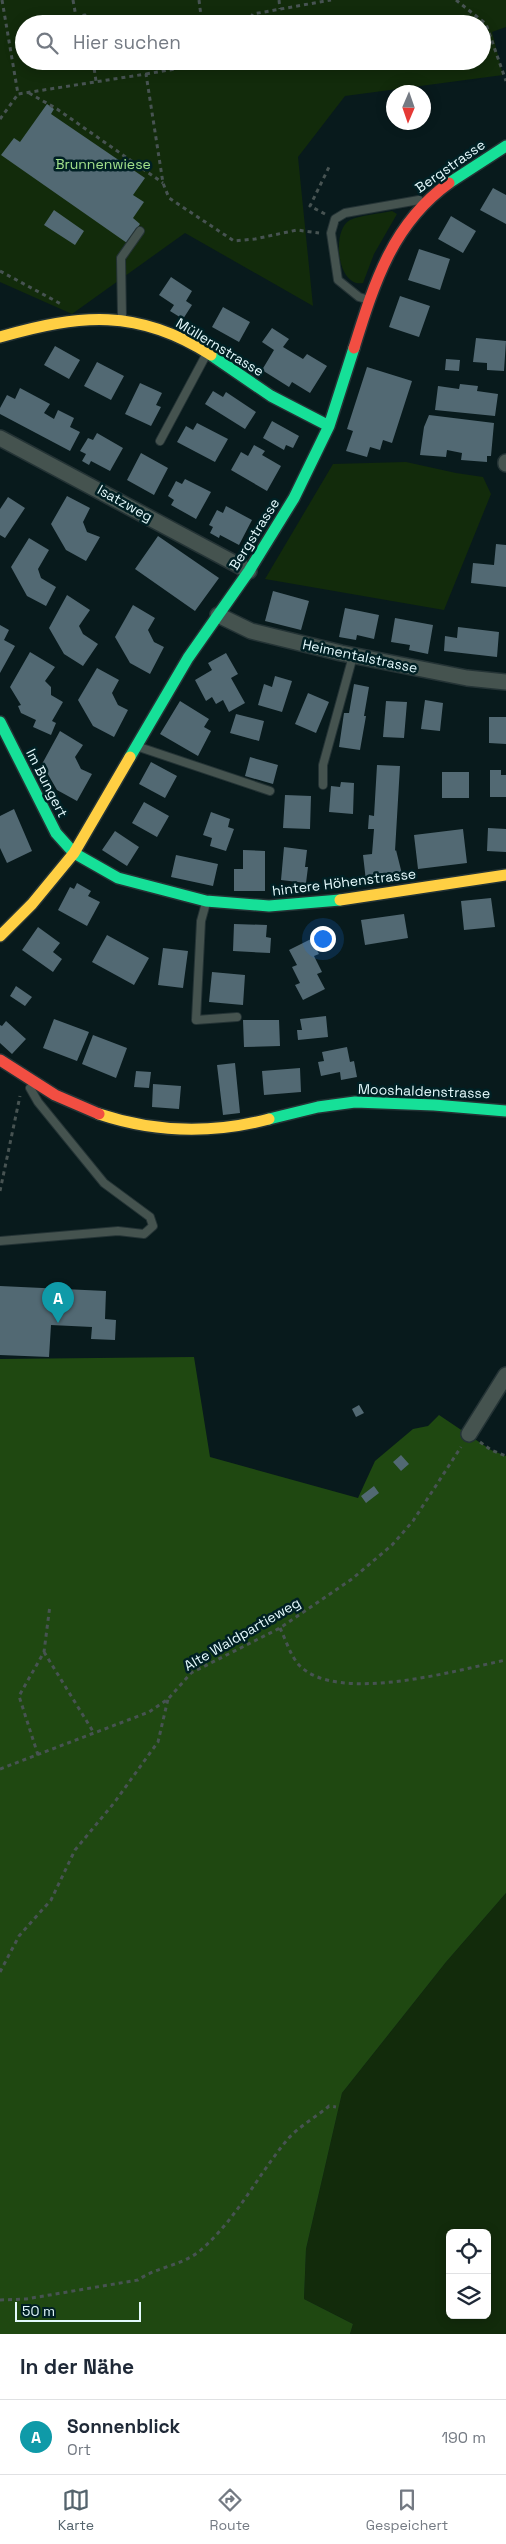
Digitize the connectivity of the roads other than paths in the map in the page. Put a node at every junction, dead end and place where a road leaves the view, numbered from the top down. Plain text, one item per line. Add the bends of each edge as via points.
1 (506, 146) edge
2 (428, 198) junction
3 (140, 231) dead end
4 (369, 300) junction
5 (122, 319) junction
6 (0, 337) edge
7 (207, 353) junction
8 (329, 426) junction
9 (0, 438) edge
10 (160, 441) dead end
11 (248, 571) junction
12 (218, 615) junction
13 (353, 656) junction
14 (506, 682) edge
15 (0, 722) edge
16 (137, 747) junction
17 (323, 785) dead end
18 (270, 792) dead end
19 (74, 853) junction
20 (506, 876) edge
21 (206, 901) junction
22 (0, 936) edge
23 (237, 1018) dead end
24 (0, 1060) edge
25 (24, 1078) junction
26 (506, 1111) edge
27 (0, 1241) edge
28 (506, 1375) edge
29 (469, 1434) road end

1 - 2 street, Bergstrasse
2 - 4 street, Bergstrasse via 414,212 395,241
2 - 4 lane via 344,213 335,219 331,233 338,280
3 - 5 lane via 121,258
4 - 8 street, Bergstrasse
5 - 6 street, Müllernstrasse via 69,322
5 - 7 street, Müllernstrasse via 151,325
7 - 8 street, Müllernstrasse via 271,396
7 - 10 lane
8 - 11 street, Bergstrasse via 294,498
9 - 11 street, Isatzweg
11 - 12 street, Bergstrasse
12 - 13 street, Heimentalstrasse via 251,631
12 - 16 street, Bergstrasse via 188,658
13 - 14 street, Heimentalstrasse via 467,678
13 - 17 lane via 325,758
15 - 19 street, Im Bungert via 56,833
16 - 18 lane
16 - 19 street, Bergstrasse
19 - 21 street, hintere Höhenstrasse via 118,878
19 - 22 street, Bergstrasse via 32,904
20 - 21 street, hintere Höhenstrasse via 332,901 269,906
21 - 23 lane via 201,921 196,1020
24 - 25 street, Mooshaldenstrasse
25 - 26 street, Mooshaldenstrasse via 64,1101 108,1118 157,1128 200,1130 243,1125 300,1110 345,1103
25 - 27 lane via 38,1102 104,1183 150,1218 153,1226 144,1234 118,1231
28 - 29 street

